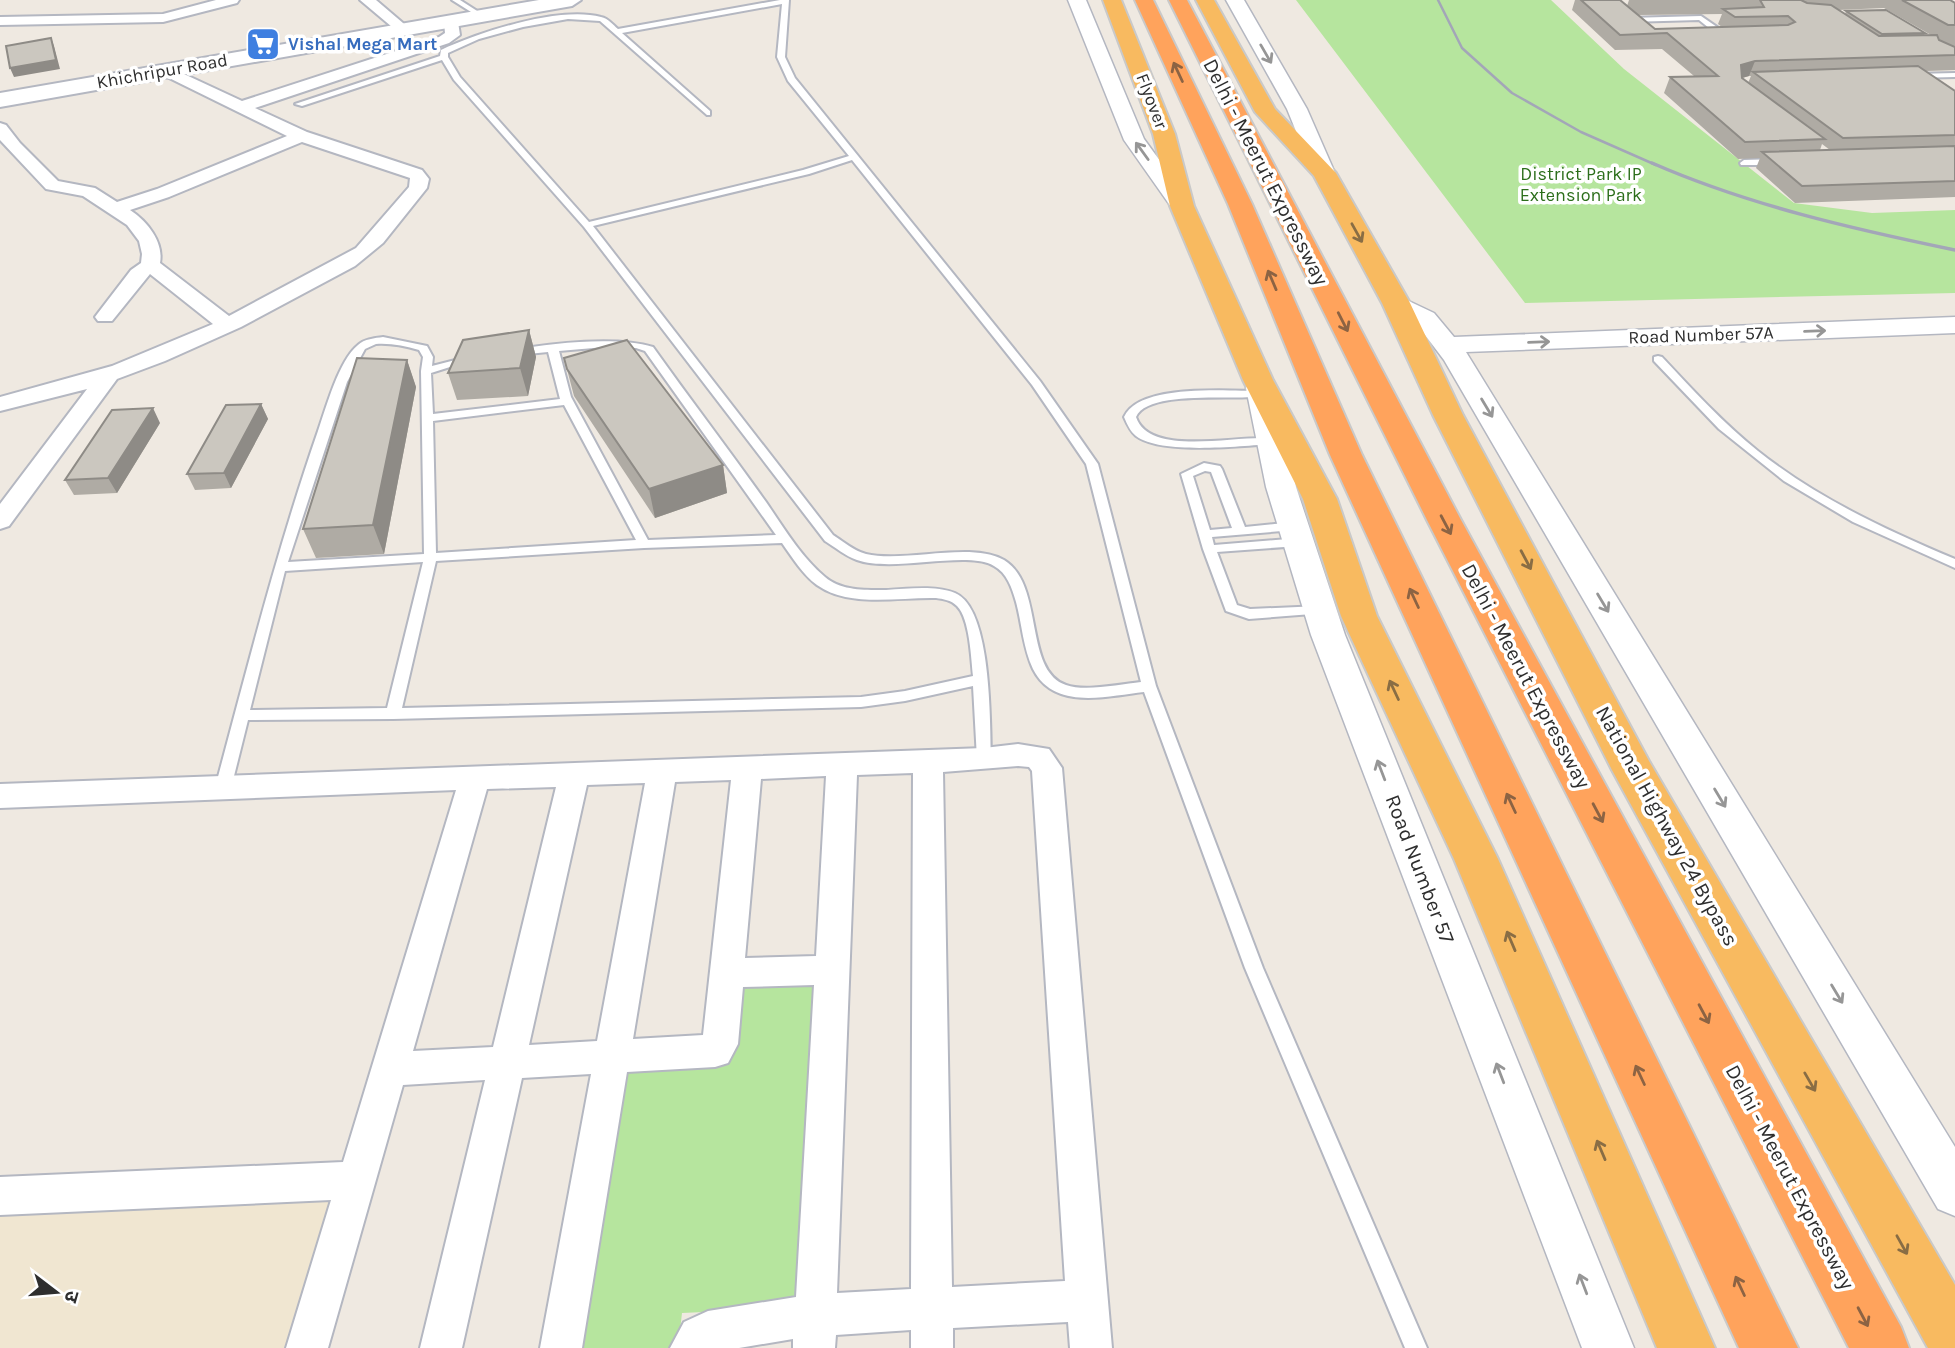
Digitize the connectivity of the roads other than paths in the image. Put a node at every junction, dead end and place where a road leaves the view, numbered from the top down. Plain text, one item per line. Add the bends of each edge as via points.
1 (232, 0) edge
2 (367, 0) edge
3 (455, 0) edge
4 (572, 0) edge
5 (1077, 0) edge
6 (1112, 0) edge
7 (1144, 0) edge
8 (1178, 0) edge
9 (1205, 0) edge
10 (1235, 0) edge
11 (786, 1) edge
12 (39, 7) dead end
13 (1620, 14) edge
14 (481, 16) junction
15 (1715, 19) dead end
16 (1628, 20) junction
17 (1703, 20) junction
18 (0, 21) edge
19 (22, 21) junction
20 (451, 22) junction
21 (1635, 27) edge
22 (402, 29) junction
23 (616, 32) junction
24 (1741, 37) edge
25 (1714, 38) edge
26 (1727, 38) junction
27 (444, 57) junction
28 (166, 71) junction
29 (1955, 75) edge
30 (1900, 77) edge
31 (0, 95) edge
32 (299, 104) dead end
33 (241, 107) junction
34 (707, 113) dead end
35 (0, 128) edge
36 (301, 136) junction
37 (854, 157) junction
38 (1782, 162) edge
39 (1744, 163) edge
40 (1324, 173) junction
41 (1182, 206) junction
42 (115, 209) junction
43 (587, 225) junction
44 (150, 265) junction
45 (1396, 303) junction
46 (105, 317) dead end
47 (227, 325) junction
48 (1955, 325) edge
49 (1955, 348) edge
50 (553, 350) junction
51 (499, 354) edge
52 (1454, 356) junction
53 (477, 357) edge
54 (1658, 359) junction
55 (426, 371) junction
56 (110, 373) junction
57 (1260, 387) junction
58 (568, 401) junction
59 (0, 404) edge
60 (427, 418) junction
61 (1272, 441) junction
62 (0, 521) edge
63 (1240, 531) junction
64 (1204, 534) junction
65 (1296, 534) junction
66 (786, 539) junction
67 (644, 544) junction
68 (1209, 549) junction
69 (429, 558) junction
70 (1955, 564) edge
71 (280, 567) junction
72 (1320, 610) junction
73 (979, 680) junction
74 (1149, 686) junction
75 (393, 714) junction
76 (240, 715) junction
77 (985, 759) junction
78 (928, 761) junction
79 (842, 764) junction
80 (747, 768) junction
81 (662, 771) junction
82 (574, 775) junction
83 (475, 779) junction
84 (223, 788) junction
85 (0, 796) edge
86 (832, 970) junction
87 (726, 973) junction
88 (612, 1057) junction
89 (507, 1063) junction
90 (389, 1069) junction
91 (357, 1180) junction
92 (1955, 1192) edge
93 (0, 1196) edge
94 (1087, 1300) junction
95 (932, 1328) edge
96 (815, 1332) edge
97 (1955, 1340) edge
98 (307, 1348) edge
99 (440, 1348) edge
100 (561, 1348) edge
101 (691, 1348) edge
102 (1091, 1348) edge
103 (1416, 1348) edge
104 (1608, 1348) edge
105 (1686, 1348) edge
106 (1769, 1348) edge
107 (1880, 1348) edge

1 - 19 street via 163,18
2 - 22 street
3 - 14 lane
4 - 14 main road, Khichripur Road
41 -> 5 street via 1134,140
6 - 41 highway, Flyover via 1164,134
106 -> 7 highway, Delhi - Meerut Expressway via 1346,455 1240,204
8 -> 107 highway, Delhi - Meerut Expressway via 1444,520
9 - 40 highway via 1266,112
10 -> 40 street via 1297,109
11 - 23 lane
11 - 37 lane via 781,57 791,79
12 - 19 street
13 - 16 lane
14 - 20 main road, Khichripur Road
15 - 17 lane
16 - 17 lane
16 - 21 lane
17 - 26 lane
18 - 19 street
20 - 22 main road, Khichripur Road
20 - 33 street via 453,35 443,40
22 - 28 main road, Khichripur Road
23 - 27 lane via 602,19 576,15 479,36 444,52
23 - 34 lane
24 - 26 lane
25 - 26 lane
27 - 32 lane
27 - 43 lane via 466,89
28 - 31 main road, Khichripur Road
28 - 33 street
29 - 30 lane
33 - 36 street
35 - 42 street via 52,184 89,192
36 - 42 street
36 - 47 street via 416,174 418,188 360,254
37 - 43 lane
37 - 74 lane via 1036,383 1092,464
38 - 39 lane
40 -> 45 highway, National Highway 24 Bypass
41 - 57 highway, Flyover
42 - 44 street via 134,221 148,241
43 - 74 lane via 829,538 858,556 881,561 982,557 1000,563 1015,578 1044,676 1052,686 1080,691
44 - 46 street
44 - 47 street
45 - 52 street via 1425,318
45 -> 97 highway, National Highway 24 Bypass via 1448,415 1633,770
47 - 56 street
52 -> 48 street, Road Number 57A
49 - 54 street, Road Number 57A
50 - 51 lane
50 - 58 lane
50 - 66 lane via 629,343 649,349
52 - 54 street, Road Number 57A
52 -> 92 street
53 - 55 lane
54 - 70 lane via 1712,416 1766,463 1835,508
55 - 60 lane
55 - 71 lane via 428,357 423,348 408,343 372,342 350,359
56 - 59 street
56 - 62 street
57 - 61 street, Road Number 57
57 - 61 lane via 1156,398 1133,410 1130,417 1139,433 1161,440
105 -> 57 highway, Flyover via 1476,859 1359,616 1320,499
58 - 60 lane
58 - 67 lane
60 - 69 lane
61 - 65 street, Road Number 57
63 - 64 lane
63 - 64 lane via 1218,473 1204,467 1191,470 1186,480
63 - 65 lane
64 - 68 lane
65 - 68 lane
65 - 72 street, Road Number 57
66 - 67 lane
66 - 73 lane via 823,583 840,590 871,596 936,594 963,604 975,634
67 - 69 lane
68 - 72 lane via 1236,612
69 - 71 lane
69 - 75 lane
71 - 76 lane
104 -> 72 street, Road Number 57
73 - 75 lane via 862,702
73 - 77 lane
74 - 103 lane via 1254,968
75 - 76 lane
76 - 84 lane
77 - 78 street
77 - 94 street via 1038,757 1047,768
78 - 79 street
78 - 95 street
79 - 80 street
79 - 86 street
80 - 81 street
80 - 87 street
81 - 82 street
81 - 88 street
82 - 83 street
82 - 89 street
83 - 84 street
83 - 90 street
84 - 85 street
86 - 87 street
86 - 96 street
87 - 88 street via 720,1044 715,1051
88 - 89 street
88 - 100 street
89 - 90 street
89 - 99 street
90 - 91 street
91 - 93 street
91 - 98 street
94 - 95 street
94 - 102 street
95 - 96 street
96 - 101 street via 708,1332

